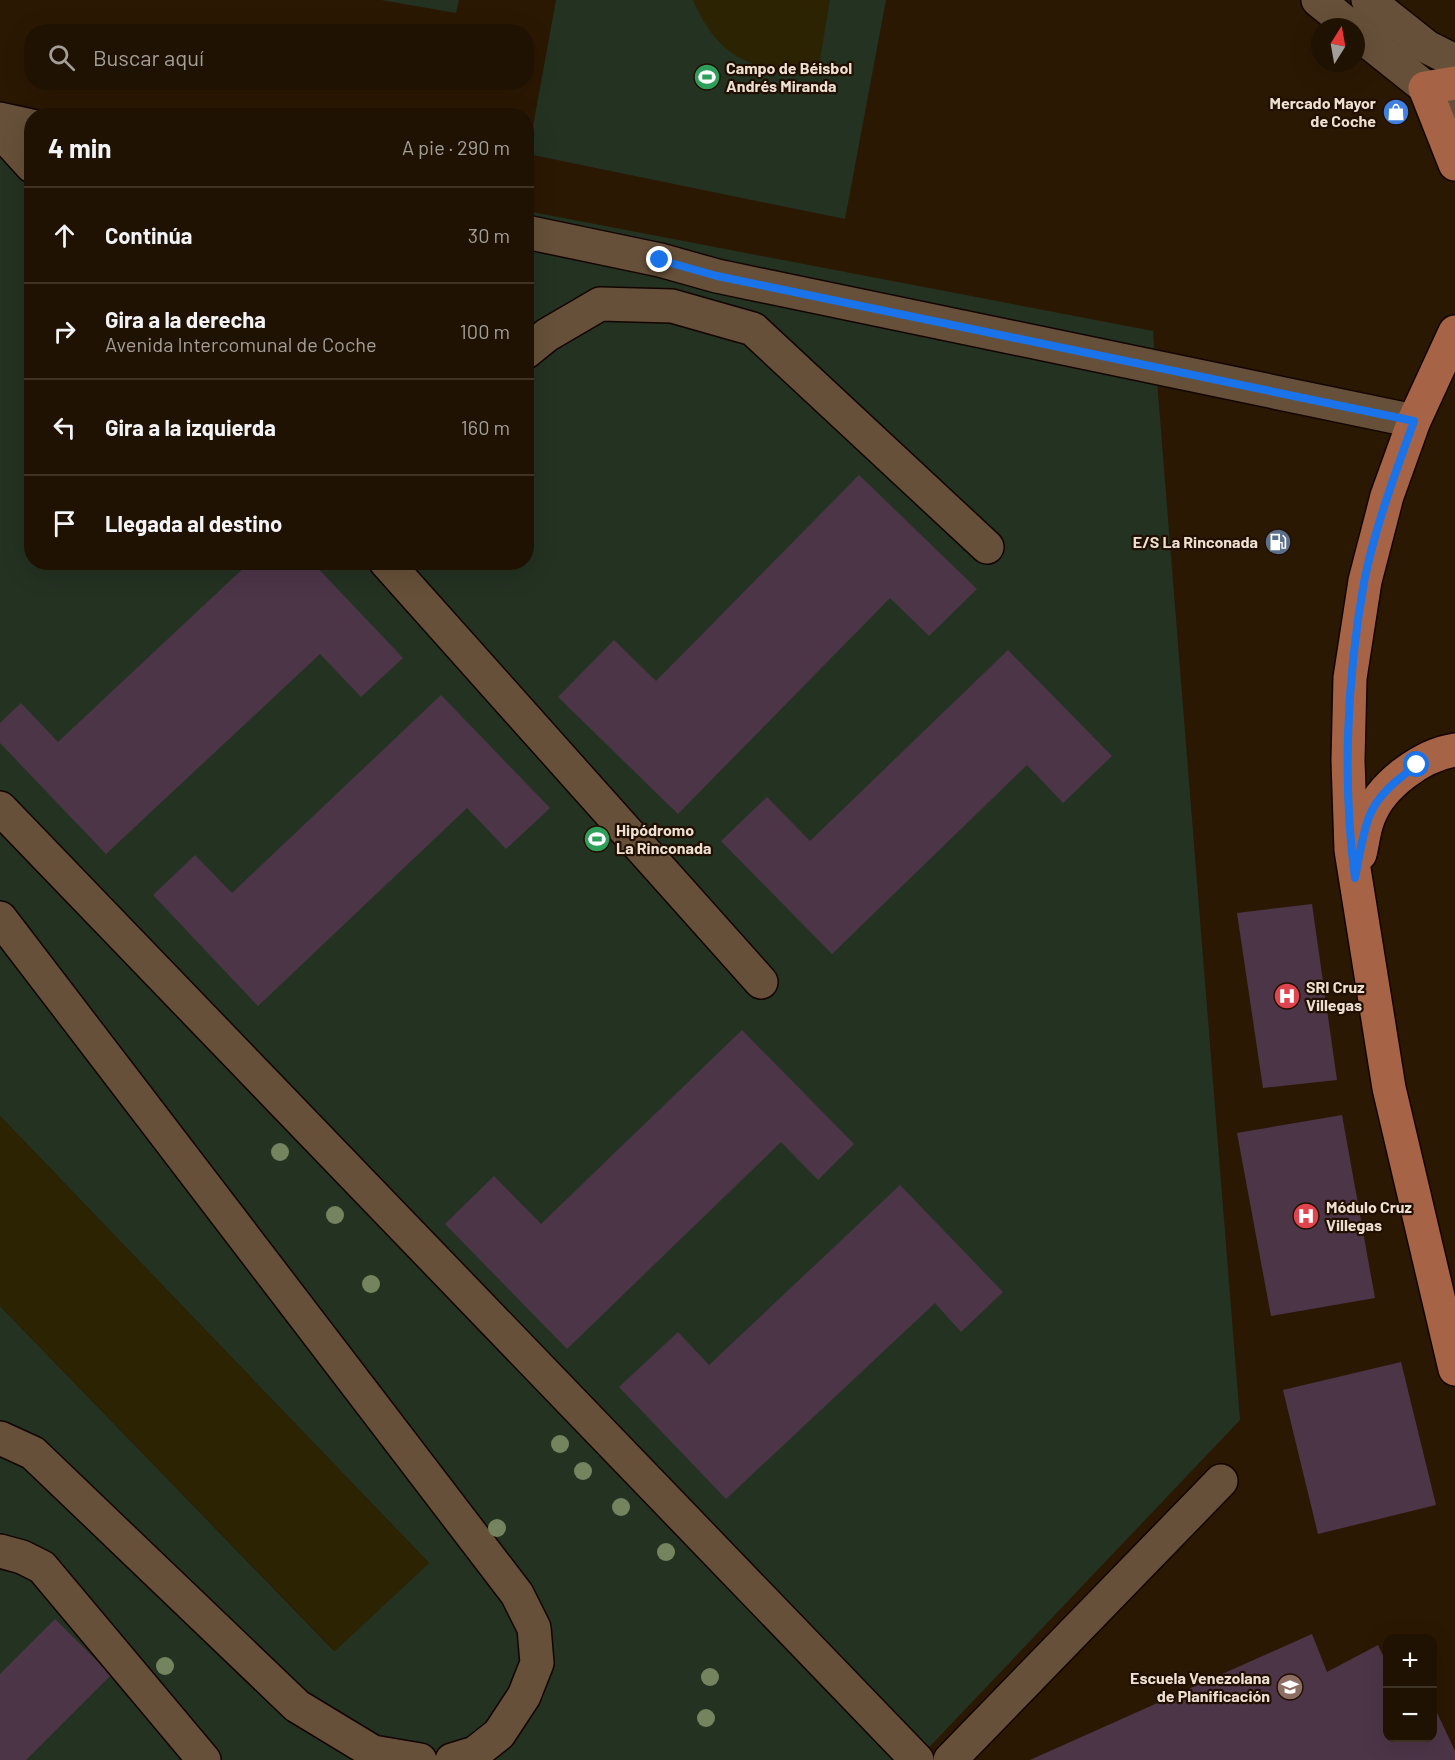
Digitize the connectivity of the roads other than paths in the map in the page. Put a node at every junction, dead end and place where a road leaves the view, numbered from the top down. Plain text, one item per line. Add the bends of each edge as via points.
1 (1318, 0) edge
2 (1368, 0) edge
3 (1339, 18) edge
4 (1365, 38) edge
5 (1455, 61) edge
6 (1440, 86) edge
7 (1455, 111) edge
8 (0, 119) edge
9 (24, 124) edge
10 (0, 130) edge
11 (24, 157) edge
12 (1455, 164) edge
13 (534, 233) edge
14 (1455, 332) edge
15 (534, 346) edge
16 (1414, 421) junction
17 (987, 547) dead end
18 (393, 570) edge
19 (1455, 750) edge
20 (0, 808) edge
21 (1355, 878) junction
22 (0, 918) edge
23 (761, 982) dead end
24 (1455, 1369) edge
25 (0, 1438) edge
26 (1221, 1481) dead end
27 (0, 1551) edge
28 (204, 1760) edge
29 (420, 1760) edge
30 (452, 1760) edge
31 (917, 1760) edge
32 (950, 1760) edge

1 - 3 lane
2 - 5 lane via 1426,47
4 - 6 lane
6 - 7 lane
6 - 12 main road
8 - 9 lane
10 - 11 lane
13 - 16 lane via 717,276
14 - 16 main road
15 - 17 lane via 600,304 672,306 753,329
16 - 21 main road via 1387,496 1365,581 1350,678 1348,760
18 - 23 lane
19 - 21 main road via 1441,752 1417,765 1381,797 1369,816
20 - 31 lane
21 - 24 main road via 1389,1088
22 - 30 lane via 517,1594 534,1628 537,1664 524,1696 499,1734 475,1753
25 - 29 lane via 33,1453 297,1706 373,1752
26 - 32 lane
27 - 28 lane via 42,1567

